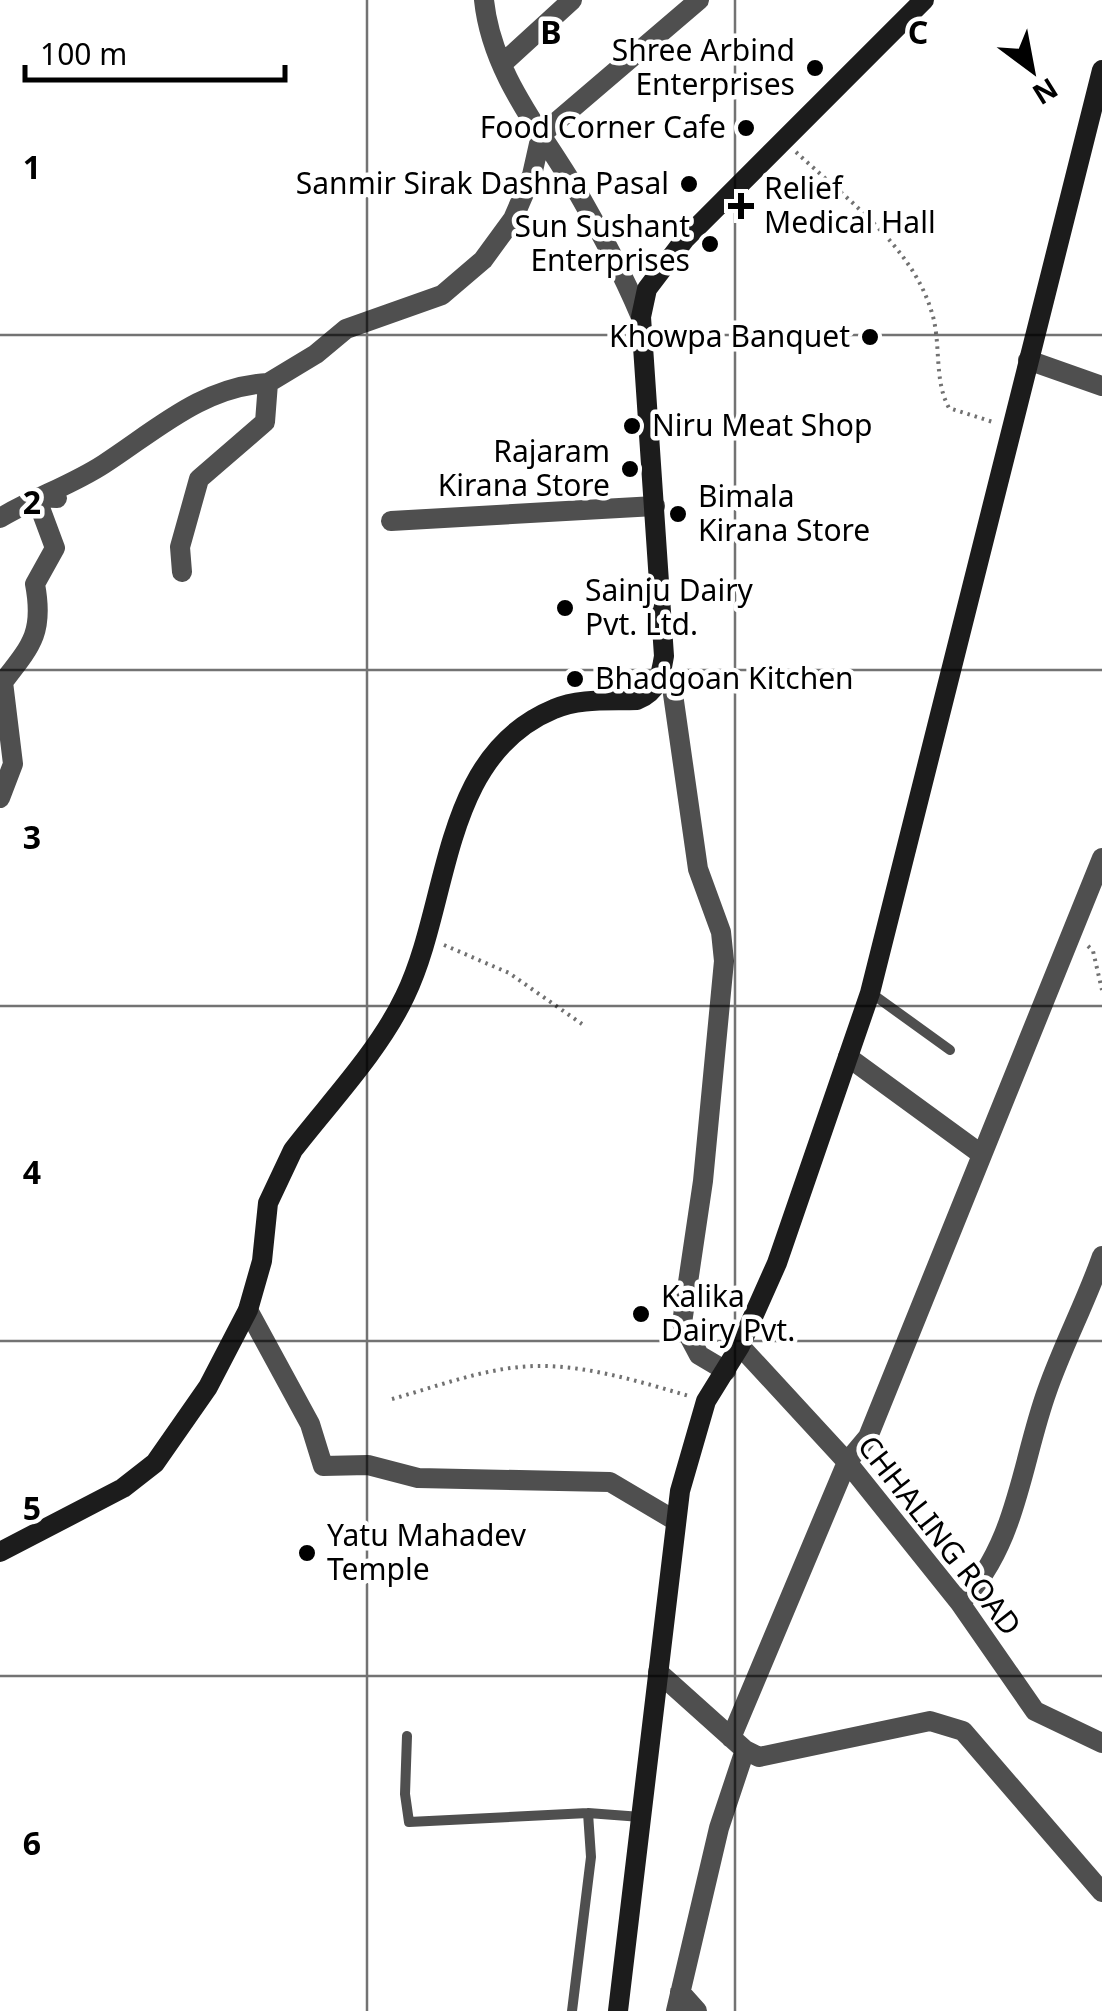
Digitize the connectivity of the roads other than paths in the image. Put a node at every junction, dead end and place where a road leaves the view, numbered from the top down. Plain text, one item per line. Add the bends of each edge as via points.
1 (484, 0) edge
2 (572, 0) edge
3 (698, 0) edge
4 (924, 0) edge
5 (502, 64) junction
6 (1102, 70) edge
7 (541, 135) junction
8 (641, 317) junction
9 (1028, 360) junction
10 (268, 383) junction
11 (1102, 386) edge
12 (46, 497) junction
13 (656, 506) junction
14 (0, 518) edge
15 (391, 521) dead end
16 (182, 572) dead end
17 (661, 678) junction
18 (0, 798) edge
19 (1102, 858) edge
20 (870, 993) junction
21 (950, 1050) dead end
22 (848, 1058) junction
23 (981, 1154) junction
24 (1102, 1256) edge
25 (248, 1310) junction
26 (740, 1346) junction
27 (726, 1372) junction
28 (847, 1462) junction
29 (676, 1522) junction
30 (0, 1552) edge
31 (960, 1602) junction
32 (658, 1672) junction
33 (407, 1736) dead end
34 (1102, 1743) edge
35 (738, 1744) junction
36 (588, 1812) junction
37 (640, 1817) junction
38 (1102, 1892) edge
39 (678, 2001) edge
40 (572, 2011) edge
41 (618, 2011) edge
42 (697, 2011) edge

1 - 5 street
2 - 5 street
3 - 7 street
4 - 8 main road via 782,138 657,273
5 - 7 street
6 - 9 main road
7 - 8 street via 582,199
7 - 10 street via 513,219 483,260 442,295 346,329
8 - 13 main road
9 - 11 street
9 - 20 main road
10 - 12 street via 236,384 156,424 102,466
10 - 16 street via 265,422 199,479 180,547
12 - 14 street
12 - 18 street via 55,548 35,584 41,616 3,682 14,764
13 - 15 street
13 - 17 main road
17 - 25 main road via 637,700 554,708 482,767 459,816 426,937 397,1009 278,1177
17 - 27 street via 672,687 698,869 724,961 682,1323 699,1355
19 - 23 street
20 - 21 lane
20 - 22 main road
22 - 23 street
22 - 26 main road
23 - 28 street via 868,1437
24 - 31 street via 1044,1397 1016,1503 973,1590
25 - 29 street via 310,1424 323,1466 368,1465 418,1478 610,1482
25 - 30 main road via 208,1386 144,1474
26 - 27 main road
26 - 28 street, CHHALING ROAD
27 - 29 main road via 706,1401
28 - 31 street, CHHALING ROAD
28 - 35 street
29 - 32 main road
31 - 34 street, CHHALING ROAD via 1035,1711
32 - 35 street
32 - 37 main road
33 - 36 lane via 409,1822
35 - 38 street via 759,1756 930,1721 963,1731
35 - 39 street
36 - 37 lane
36 - 40 lane via 590,1857
37 - 41 main road
39 - 42 street

